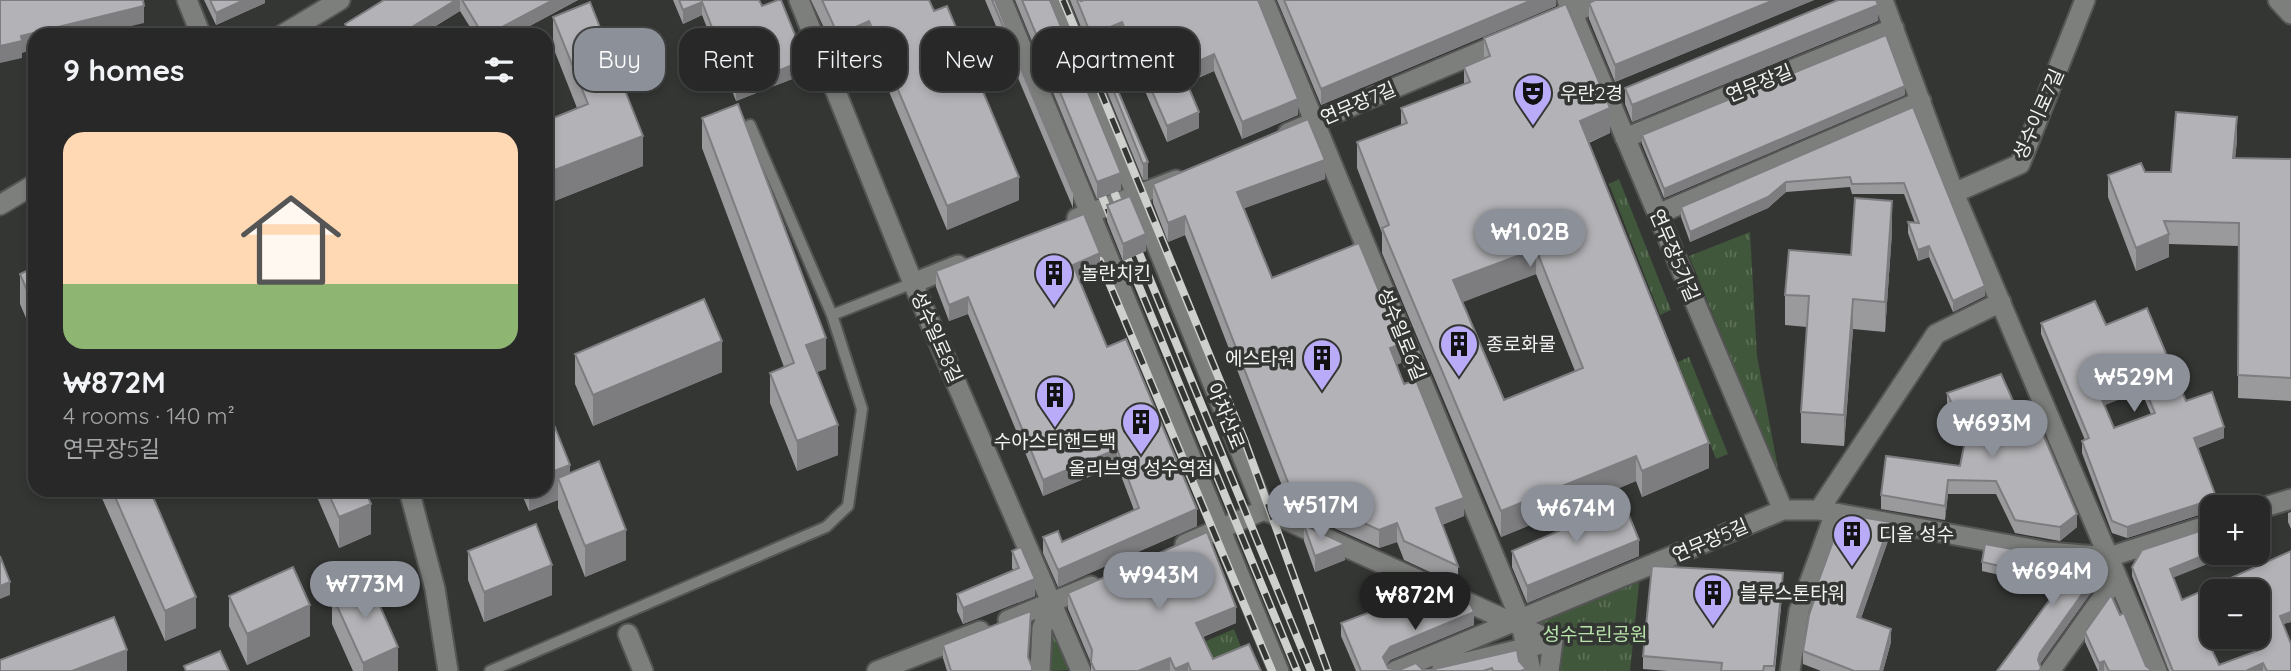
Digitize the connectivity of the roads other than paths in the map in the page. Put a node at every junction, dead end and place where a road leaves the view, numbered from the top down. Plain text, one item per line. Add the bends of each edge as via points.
1 (187, 0) edge
2 (340, 0) edge
3 (799, 0) edge
4 (1002, 0) edge
5 (1057, 0) edge
6 (1264, 0) edge
7 (1603, 0) edge
8 (1883, 0) edge
9 (2085, 0) edge
10 (2278, 0) edge
11 (1569, 6) edge
12 (2291, 14) edge
13 (198, 28) edge
14 (294, 28) edge
15 (1894, 28) junction
16 (1920, 101) junction
17 (1315, 121) junction
18 (750, 125) dead end
19 (1625, 138) junction
20 (1266, 142) edge
21 (1193, 173) edge
22 (28, 188) edge
23 (1954, 193) junction
24 (1138, 196) junction
25 (0, 205) edge
26 (1090, 213) junction
27 (1658, 214) junction
28 (1062, 224) edge
29 (975, 258) edge
30 (913, 283) junction
31 (2000, 302) junction
32 (832, 315) junction
33 (411, 497) edge
34 (2291, 499) edge
35 (2270, 505) edge
36 (1264, 510) junction
37 (1783, 510) junction
38 (1827, 512) junction
39 (2200, 528) edge
40 (1220, 529) junction
41 (1168, 552) edge
42 (2109, 557) junction
43 (2117, 577) junction
44 (1104, 580) edge
45 (1053, 603) junction
46 (1520, 619) junction
47 (628, 634) dead end
48 (1553, 641) junction
49 (448, 671) edge
50 (490, 671) edge
51 (643, 671) edge
52 (877, 671) edge
53 (1040, 671) edge
54 (1080, 671) edge
55 (1279, 671) edge
56 (1395, 671) edge
57 (1427, 671) edge
58 (1531, 671) edge
59 (1549, 671) edge
60 (1790, 671) edge
61 (2050, 671) edge
62 (2158, 671) edge

1 - 13 street
2 - 14 street
3 - 30 street, 성수일로8길
4 - 26 street
5 - 24 street, 아차산로
6 - 17 street, 성수일로6길
7 - 11 street, 연무장7길
8 - 15 street
9 - 23 street, 성수이로7길 via 2020,164
10 - 12 street
11 - 17 street, 연무장7길 via 1527,32
11 - 19 street, 연무장5가길 via 1614,95
15 - 16 street
15 - 19 street, 연무장길
16 - 23 street
16 - 27 street
17 - 20 street, 연무장7길
17 - 46 street, 성수일로6길
18 - 32 lane
19 - 27 street, 연무장5가길
21 - 24 street
22 - 25 street
23 - 31 street
24 - 26 street
24 - 36 street, 아차산로
26 - 28 street
26 - 40 street
27 - 37 street, 연무장5가길
29 - 30 street
30 - 32 lane
30 - 45 street, 성수일로8길
31 - 38 street via 1936,334
31 - 42 street
32 - 50 lane via 862,409 848,506 826,527
33 - 49 street via 435,589
34 - 35 street
36 - 40 street
36 - 48 street
37 - 38 street, 연무장5길
37 - 46 street, 연무장5길
38 - 42 street, 연무장5길 via 2048,552
38 - 60 street via 1799,611
39 - 42 street
40 - 41 street
40 - 55 street
42 - 43 street
43 - 61 street
43 - 62 street
44 - 45 street
45 - 52 street
45 - 53 street via 1042,628
45 - 54 street, 성수일로8길
46 - 56 street, 연무장5길
46 - 58 street, 성수일로6길
47 - 51 street
48 - 57 street
48 - 59 street

